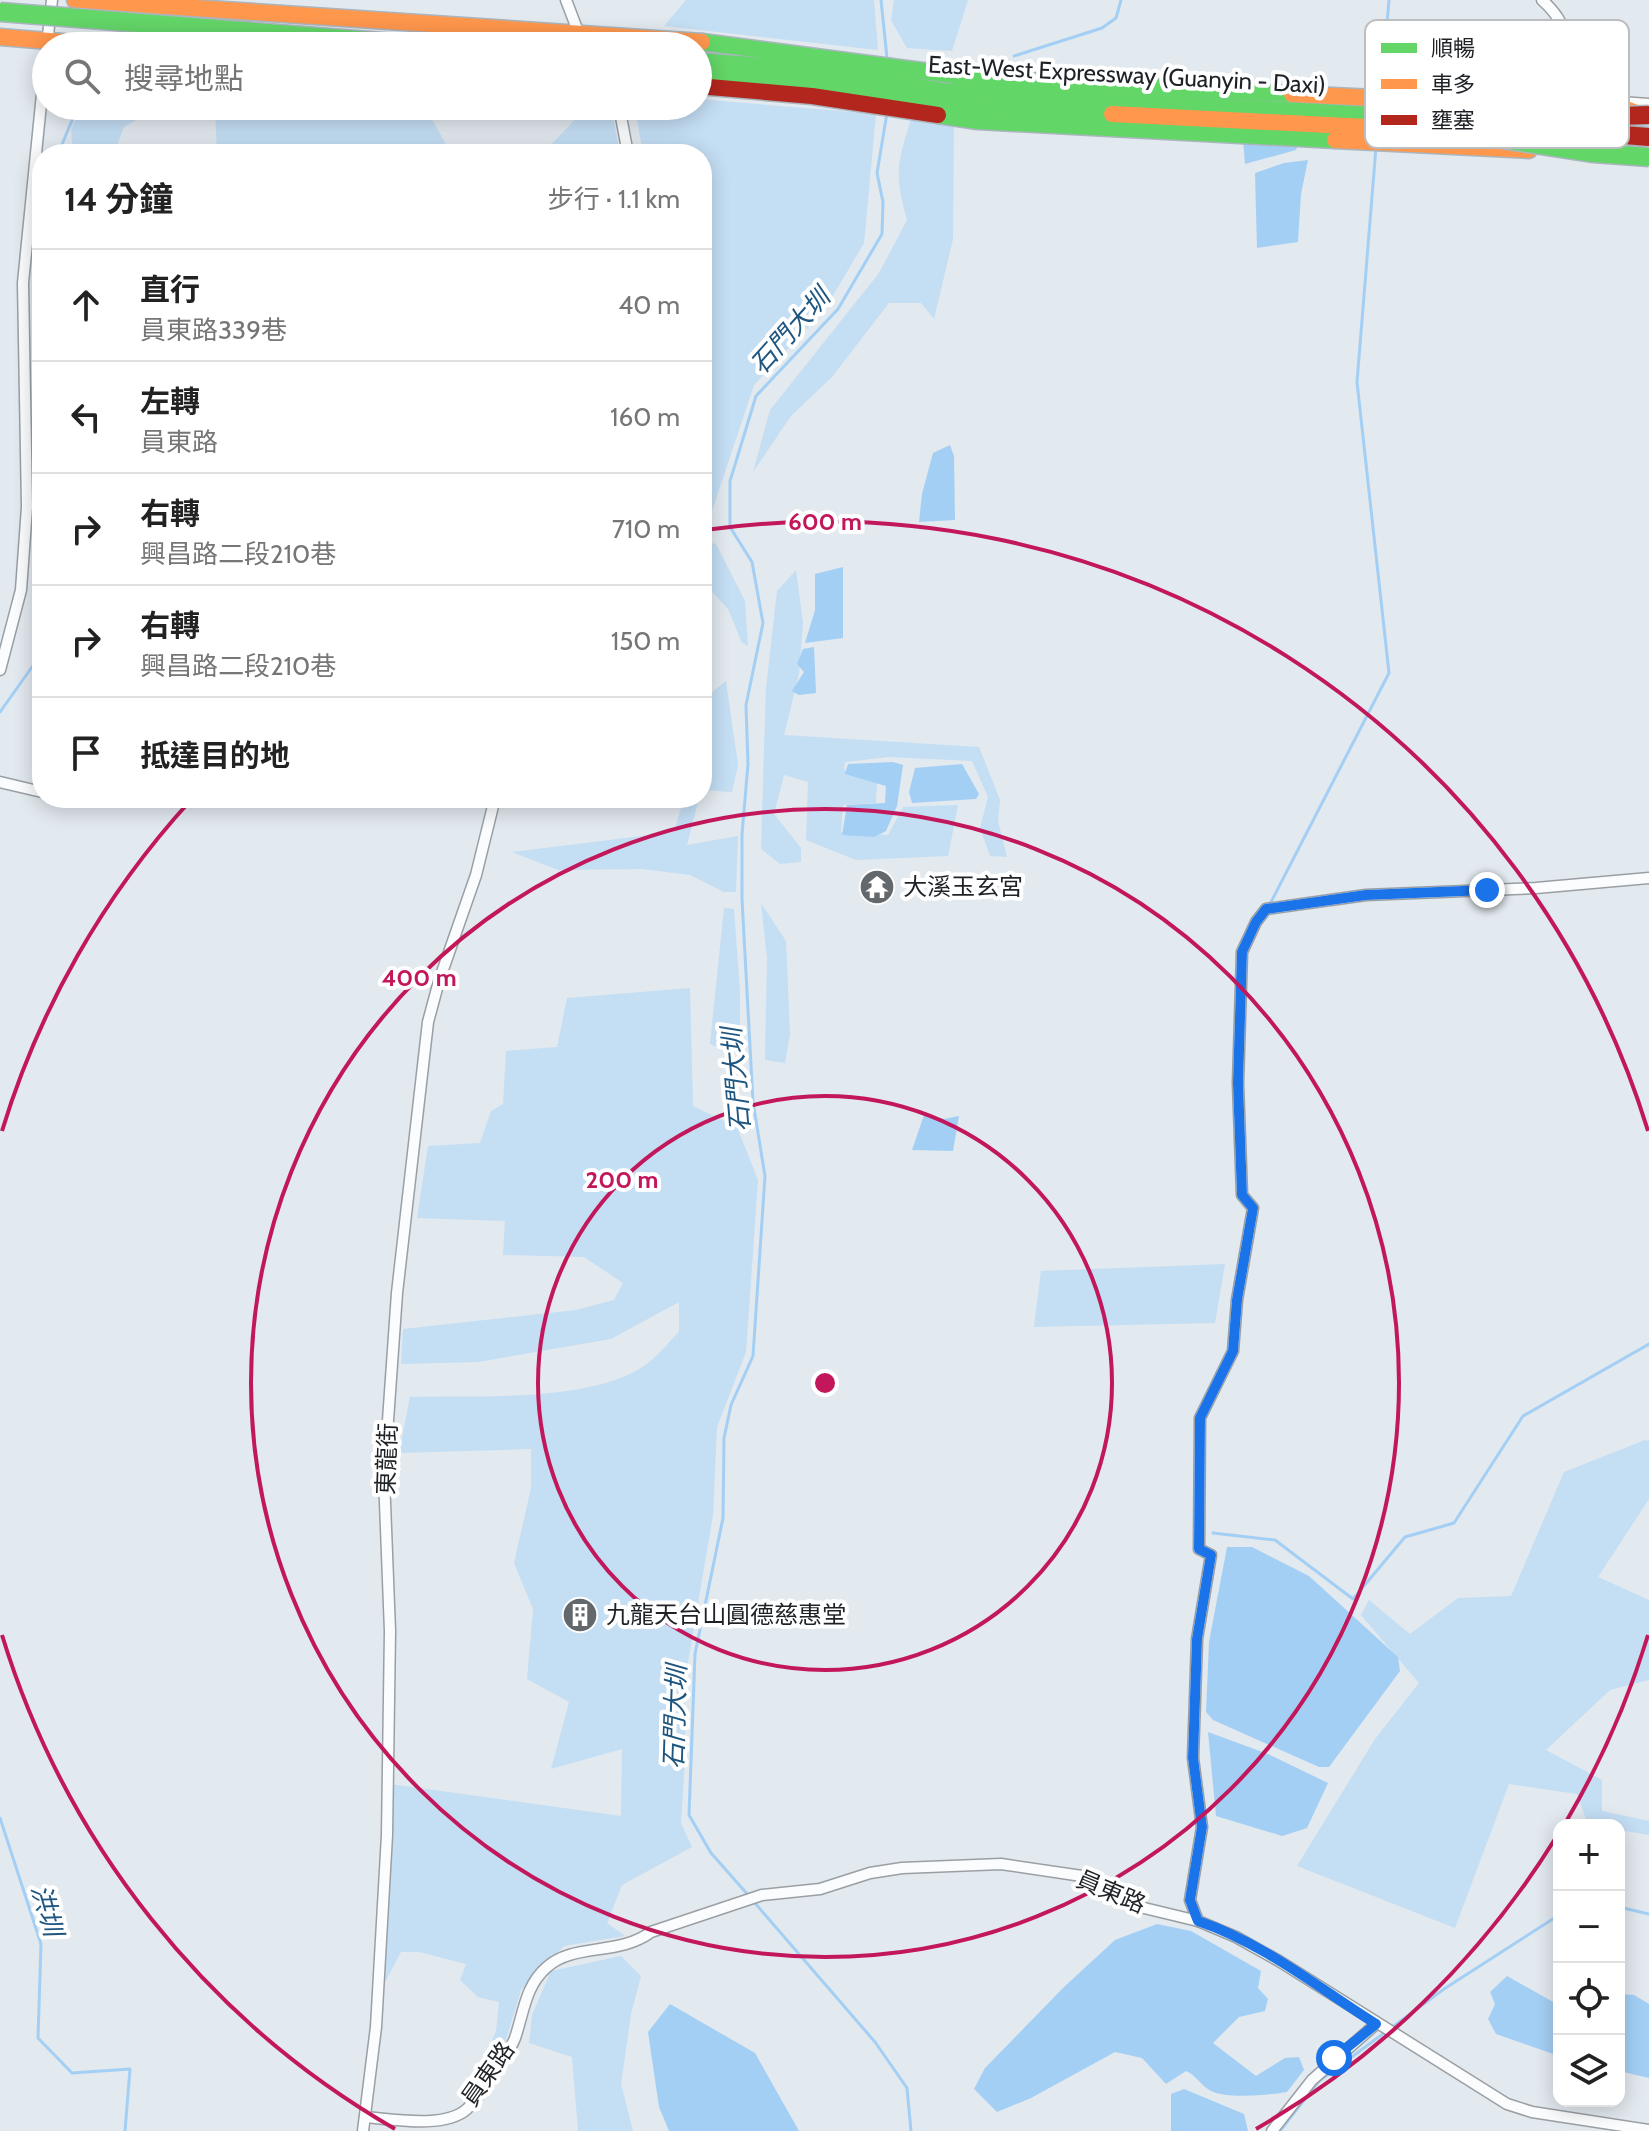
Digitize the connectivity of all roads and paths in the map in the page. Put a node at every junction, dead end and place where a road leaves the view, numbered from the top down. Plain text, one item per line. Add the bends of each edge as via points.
1 (52, 0) edge
2 (75, 0) edge
3 (566, 0) edge
4 (1542, 0) edge
5 (89, 1) edge
6 (0, 12) edge
7 (1561, 20) edge
8 (0, 24) edge
9 (49, 32) edge
10 (103, 32) edge
11 (254, 32) edge
12 (482, 32) edge
13 (580, 32) edge
14 (0, 37) edge
15 (712, 43) edge
16 (32, 44) edge
17 (712, 62) edge
18 (712, 75) edge
19 (712, 87) edge
20 (1365, 97) edge
21 (1629, 103) edge
22 (1649, 104) edge
23 (1629, 109) edge
24 (1649, 116) edge
25 (1629, 117) edge
26 (40, 120) edge
27 (622, 120) edge
28 (1365, 120) edge
29 (1365, 122) edge
30 (1629, 124) edge
31 (1629, 139) edge
32 (1649, 141) edge
33 (1365, 142) edge
34 (37, 144) edge
35 (626, 144) edge
36 (1487, 148) edge
37 (1568, 148) edge
38 (1649, 155) edge
39 (32, 194) edge
40 (0, 670) edge
41 (0, 782) edge
42 (32, 790) edge
43 (493, 808) edge
44 (1649, 878) edge
45 (1198, 1921) junction
46 (1376, 2024) junction
47 (365, 2117) junction
48 (1649, 2130) edge
49 (363, 2131) edge
50 (1272, 2131) edge

1 - 9 street
2 - 5 main road
3 - 13 street
4 - 7 street
5 - 12 main road
6 - 11 main road, bridge
8 - 10 main road
14 - 16 main road
15 - 20 main road via 975,78
17 - 28 main road, East-West Expressway (Guanyin - Daxi) via 816,70 942,91
18 - 29 main road, East-West Expressway (Guanyin - Daxi) via 962,106
19 - 33 main road via 978,121
21 - 22 street
23 - 24 main road
24 - 25 main road, bridge
26 - 34 street
27 - 35 street
30 - 32 street
31 - 32 main road, bridge
36 - 38 main road
37 - 38 main road, bridge
39 - 40 street via 23,283 27,507 21,590
41 - 42 street
43 - 47 street, 東龍街 via 428,1022 397,1293 384,1477 390,1631 387,1835
44 - 45 street via 1366,895 1270,908 1256,922 1242,952 1242,1195 1253,1208 1233,1351 1200,1418 1199,1549 1211,1555 1196,1654 1193,1758 1202,1827 1190,1900
45 - 46 street, 員東路 via 1279,1961
45 - 47 street, 員東路 via 1140,1907 1082,1876 1001,1864 902,1868 820,1889 762,1895 651,1932 636,1942 578,1952 548,1966 530,1987 502,2063 466,2110 454,2117 423,2122
46 - 48 street, 員東路 via 1507,2104
46 - 50 street via 1312,2080
47 - 49 street, 東龍街

